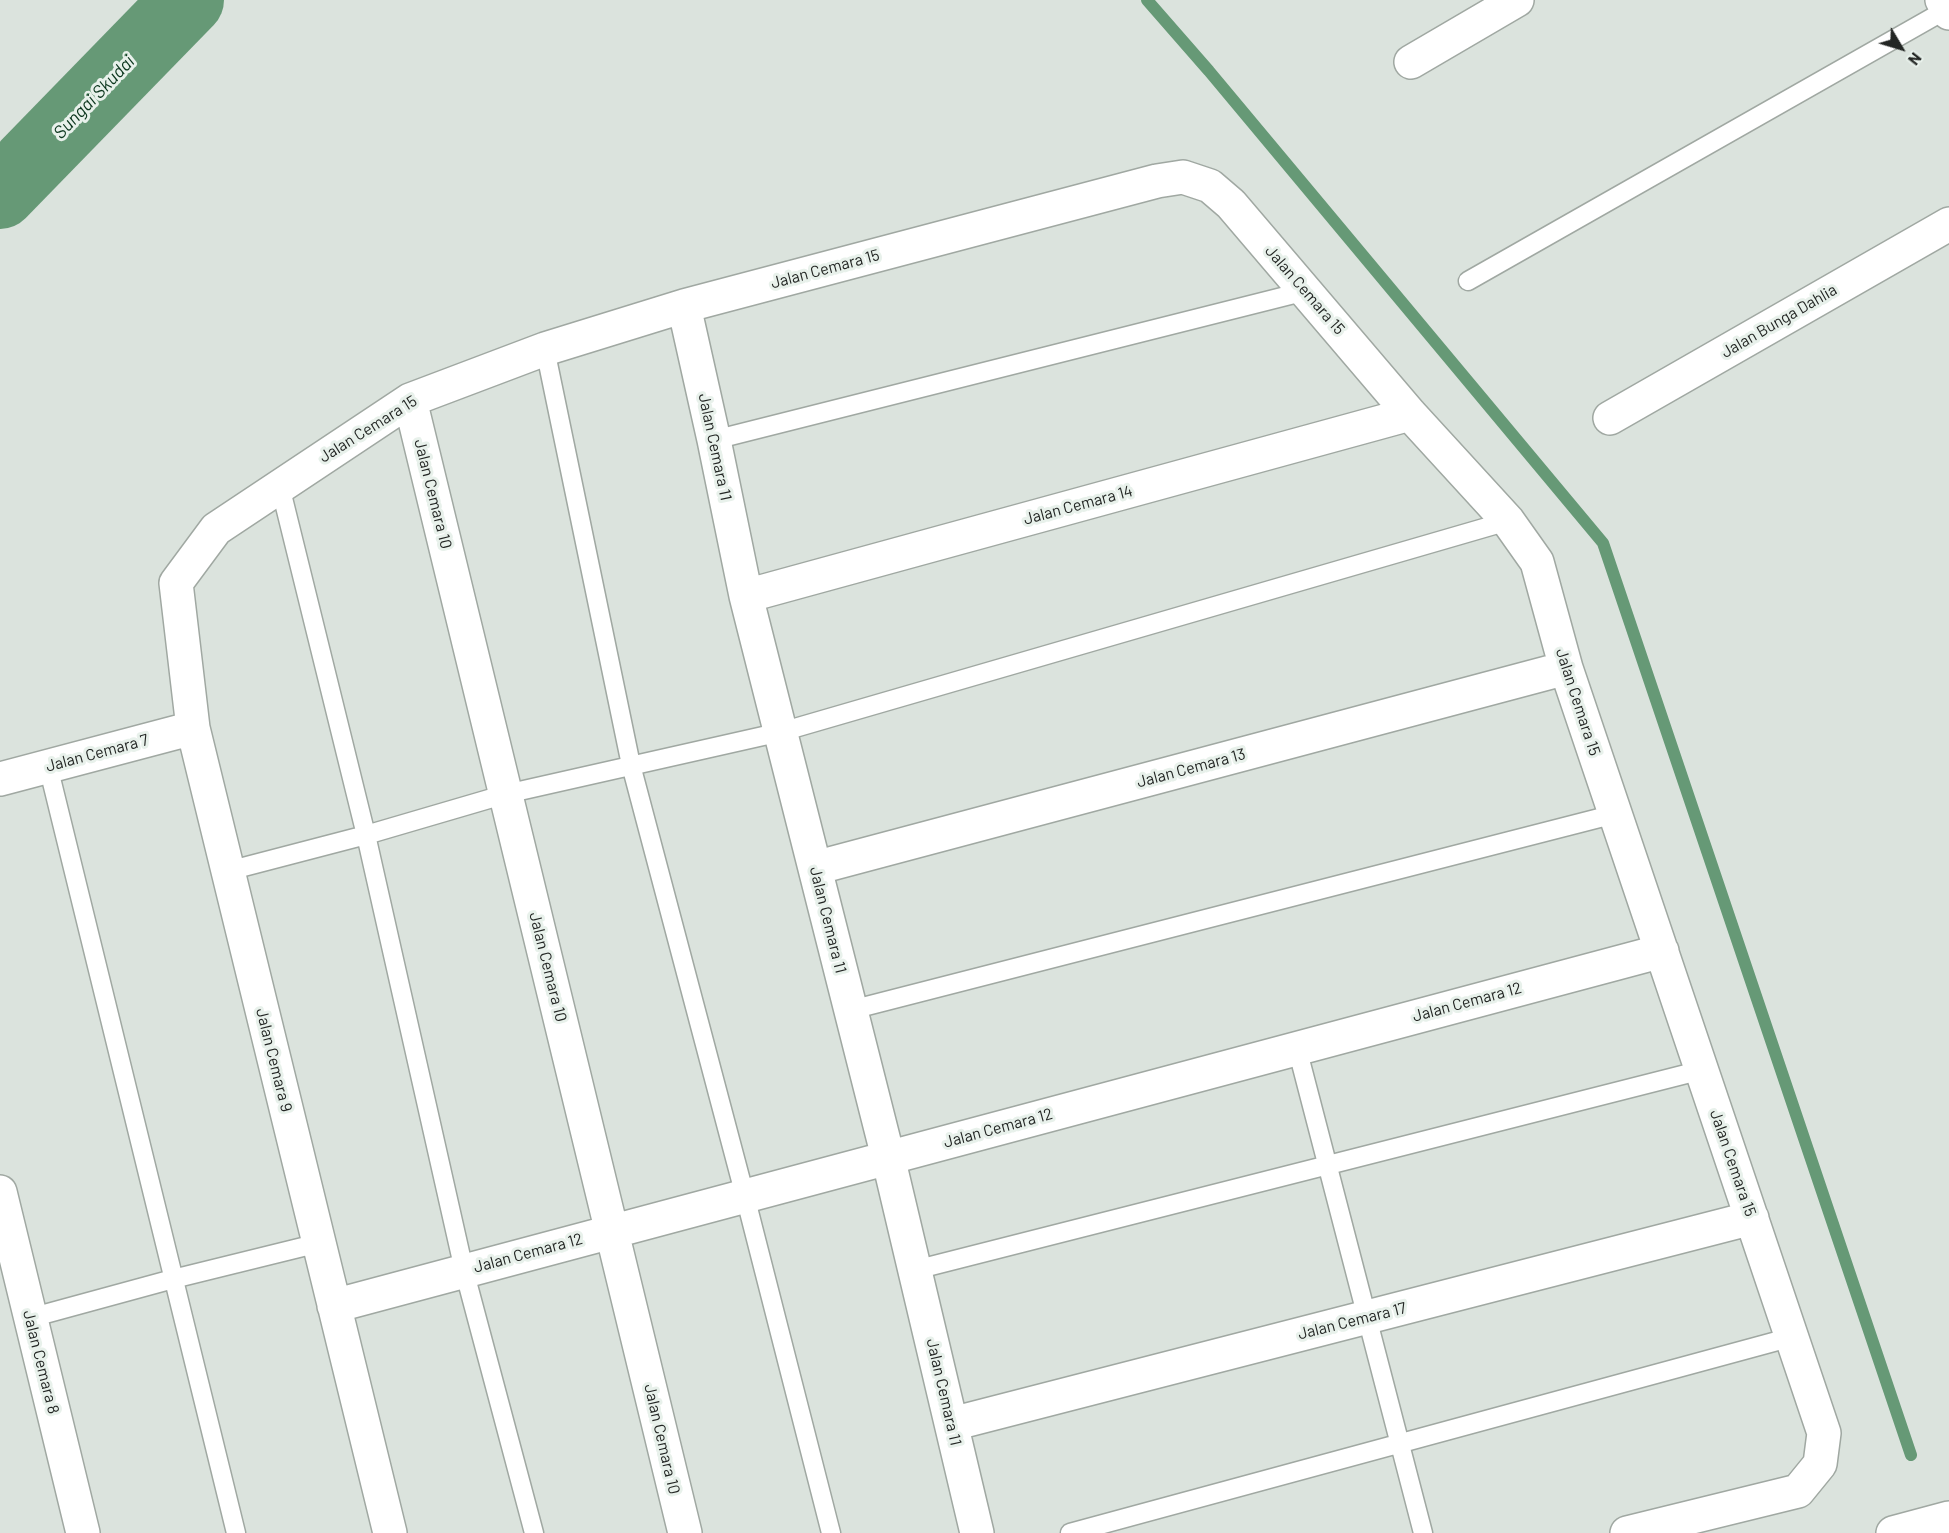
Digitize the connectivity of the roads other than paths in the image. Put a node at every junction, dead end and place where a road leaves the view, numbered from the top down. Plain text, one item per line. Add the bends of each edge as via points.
1 (1499, 4) edge
2 (1947, 7) edge
3 (1410, 62) dead end
4 (1949, 224) edge
5 (1468, 281) dead end
6 (1306, 291) junction
7 (684, 306) junction
8 (545, 350) junction
9 (410, 400) junction
10 (1410, 414) junction
11 (1610, 418) dead end
12 (714, 440) junction
13 (280, 486) junction
14 (1508, 521) junction
15 (176, 583) joint
16 (746, 596) junction
17 (1566, 668) junction
18 (193, 728) junction
19 (781, 732) junction
20 (631, 765) junction
21 (48, 766) junction
22 (0, 779) edge
23 (506, 794) junction
24 (1615, 814) junction
25 (366, 835) junction
26 (815, 868) junction
27 (228, 871) junction
28 (1662, 951) junction
29 (851, 1010) junction
30 (1297, 1048) junction
31 (1702, 1070) junction
32 (888, 1157) junction
33 (1328, 1165) junction
34 (0, 1192) edge
35 (745, 1196) junction
36 (1752, 1218) junction
37 (612, 1231) junction
38 (320, 1244) junction
39 (464, 1270) junction
40 (915, 1270) junction
41 (173, 1279) junction
42 (334, 1306) junction
43 (30, 1317) junction
44 (1367, 1317) junction
45 (1792, 1337) junction
46 (952, 1424) junction
47 (1400, 1444) junction
48 (1949, 1518) edge
49 (83, 1533) edge
50 (236, 1533) edge
51 (390, 1533) edge
52 (534, 1533) edge
53 (684, 1533) edge
54 (831, 1533) edge
55 (977, 1533) edge
56 (1070, 1533) edge
57 (1423, 1533) edge
58 (1627, 1533) edge
59 (1893, 1533) edge

1 - 3 street
2 - 5 lane
4 - 11 street, Jalan Bunga Dahlia
6 - 7 street, Jalan Cemara 15 via 1231,204 1210,186 1183,177
6 - 10 street, Jalan Cemara 15
6 - 12 lane
7 - 8 street, Jalan Cemara 15
7 - 12 street, Jalan Cemara 11
8 - 9 street, Jalan Cemara 15
8 - 20 lane
9 - 13 street, Jalan Cemara 15
9 - 23 street, Jalan Cemara 10
10 - 14 street, Jalan Cemara 15
10 - 16 street, Jalan Cemara 14
12 - 16 street, Jalan Cemara 11
13 - 15 street, Jalan Cemara 15 via 216,529
13 - 25 lane
14 - 17 street, Jalan Cemara 15 via 1537,562
14 - 19 lane
15 - 18 street, Jalan Cemara 9
16 - 19 street, Jalan Cemara 11
17 - 24 street, Jalan Cemara 15
17 - 26 street, Jalan Cemara 13
18 - 21 street, Jalan Cemara 7
18 - 27 street, Jalan Cemara 9
19 - 20 lane
19 - 26 street, Jalan Cemara 11
20 - 23 lane
20 - 35 lane
21 - 22 street, Jalan Cemara 7
21 - 41 lane
23 - 25 lane
23 - 37 street, Jalan Cemara 10
24 - 28 street, Jalan Cemara 15
24 - 29 lane
25 - 27 lane
25 - 39 lane
26 - 29 street, Jalan Cemara 11
27 - 38 street, Jalan Cemara 9
28 - 30 street, Jalan Cemara 12
28 - 31 street, Jalan Cemara 15
29 - 32 street, Jalan Cemara 11
30 - 32 street, Jalan Cemara 12
30 - 33 lane
31 - 33 lane
31 - 36 street, Jalan Cemara 15
32 - 35 street, Jalan Cemara 12
32 - 40 street, Jalan Cemara 11
33 - 40 lane
33 - 44 lane
34 - 43 street, Jalan Cemara 8
35 - 37 street, Jalan Cemara 12
35 - 54 lane
36 - 44 street, Jalan Cemara 17
36 - 45 street, Jalan Cemara 15
37 - 39 street, Jalan Cemara 12
37 - 53 street, Jalan Cemara 10
38 - 41 lane
38 - 42 street, Jalan Cemara 9
39 - 42 street, Jalan Cemara 12
39 - 52 lane
40 - 46 street, Jalan Cemara 11
41 - 43 lane
41 - 50 lane
42 - 51 street, Jalan Cemara 9
43 - 49 street, Jalan Cemara 8
44 - 46 street, Jalan Cemara 17
44 - 47 lane
45 - 47 lane
45 - 58 street, Jalan Cemara 15 via 1824,1433 1820,1464 1798,1491
46 - 55 street, Jalan Cemara 11
47 - 56 lane
47 - 57 lane
48 - 59 street

